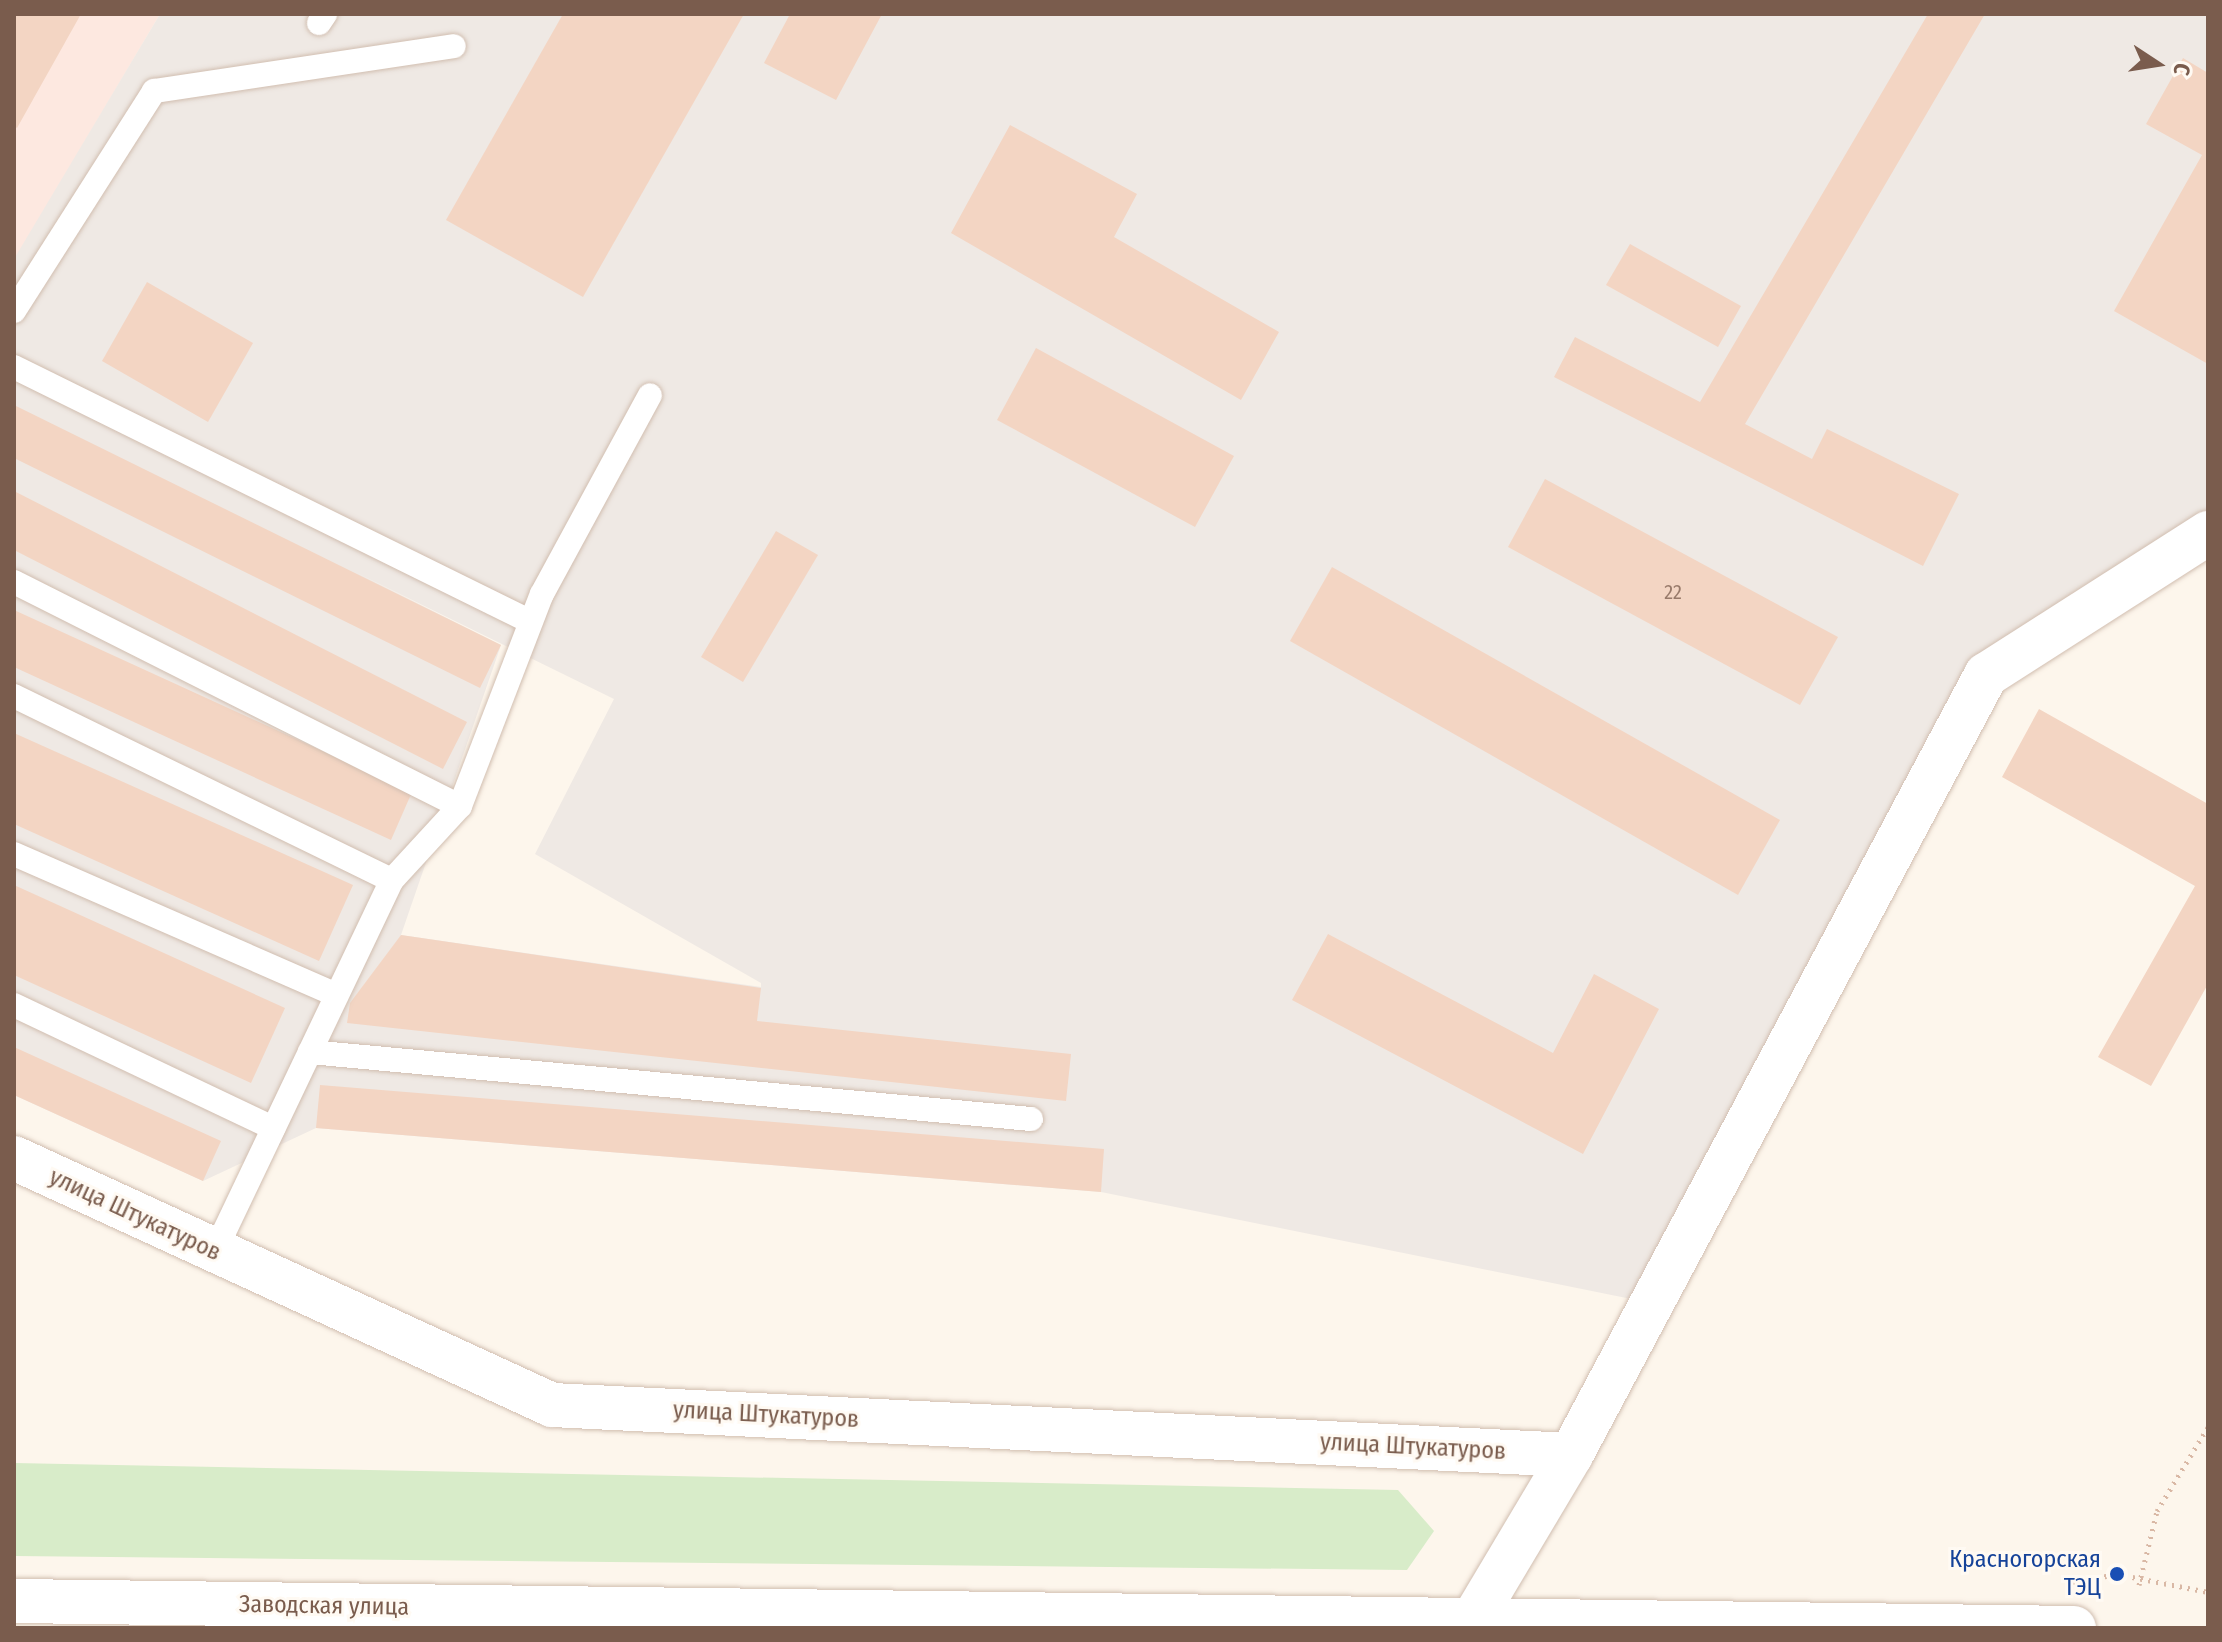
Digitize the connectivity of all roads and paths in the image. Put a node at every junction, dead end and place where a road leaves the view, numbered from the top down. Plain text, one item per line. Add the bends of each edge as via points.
1 (454, 46) dead end
2 (14, 311) edge
3 (14, 367) edge
4 (650, 395) dead end
5 (2208, 533) edge
6 (14, 582) edge
7 (531, 622) junction
8 (14, 696) edge
9 (460, 806) junction
10 (14, 854) edge
11 (392, 880) junction
12 (336, 995) junction
13 (14, 1005) edge
14 (310, 1052) junction
15 (1031, 1119) dead end
16 (273, 1128) junction
17 (14, 1158) edge
18 (214, 1253) junction
19 (2208, 1427) edge
20 (1571, 1455) junction
21 (2139, 1585) dead end
22 (14, 1601) edge
23 (1476, 1622) edge
24 (2074, 1628) edge

1 - 2 lane via 154,91
3 - 7 lane
4 - 7 lane
5 - 20 street via 1986,675
6 - 9 lane
7 - 9 lane
8 - 11 lane
9 - 11 lane
10 - 12 lane
11 - 12 lane
12 - 14 lane
13 - 16 lane
14 - 15 lane
14 - 16 lane
16 - 18 lane
17 - 18 street, улица Штукатуров
18 - 20 street, улица Штукатуров via 552,1405
19 - 21 path via 2157,1511
20 - 23 street
22 - 23 street, Заводская улица
23 - 24 street, Заводская улица

